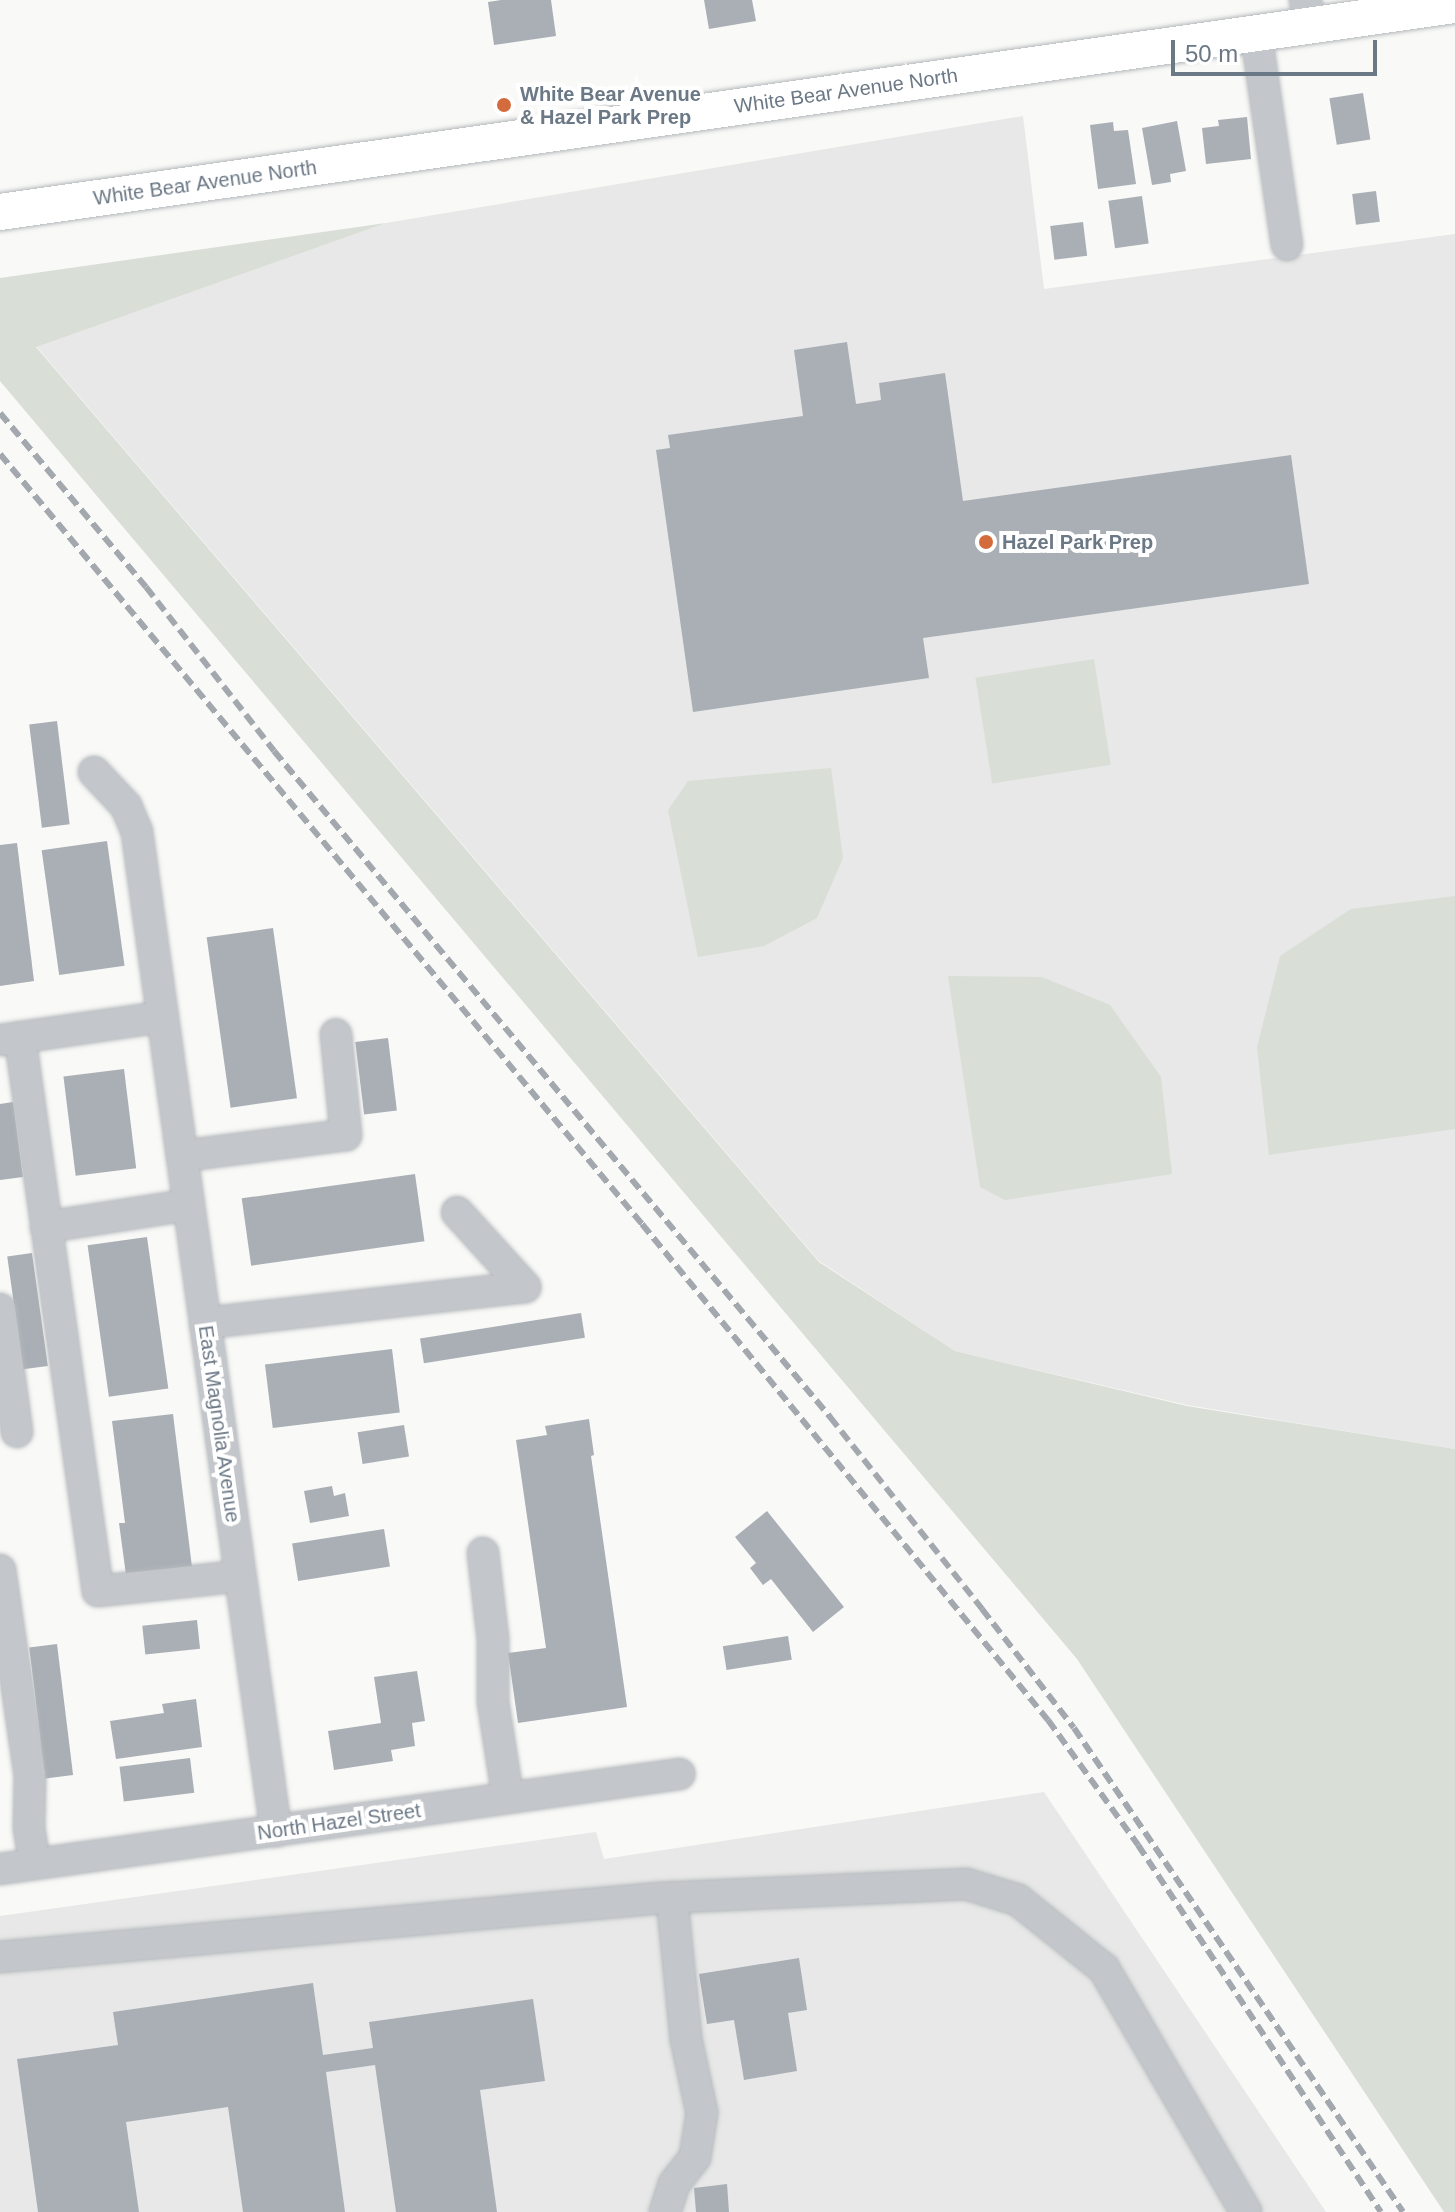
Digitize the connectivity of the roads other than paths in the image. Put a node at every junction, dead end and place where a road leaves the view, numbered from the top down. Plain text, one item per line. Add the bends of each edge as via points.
1 (1455, 5) edge
2 (1308, 12) edge
3 (1256, 33) junction
4 (0, 212) edge
5 (1287, 245) dead end
6 (94, 772) dead end
7 (162, 1017) junction
8 (336, 1034) dead end
9 (10, 1039) edge
10 (182, 1156) junction
11 (188, 1205) junction
12 (457, 1212) dead end
13 (46, 1227) junction
14 (0, 1309) edge
15 (205, 1323) junction
16 (17, 1432) dead end
17 (483, 1553) dead end
18 (0, 1570) edge
19 (240, 1576) junction
20 (679, 1774) dead end
21 (508, 1798) junction
22 (276, 1831) junction
23 (35, 1864) junction
24 (0, 1869) edge
25 (672, 1898) junction
26 (0, 1957) edge
27 (665, 2212) edge
28 (1246, 2212) edge

1 - 2 main road, White Bear Avenue North
2 - 3 main road, White Bear Avenue North
3 - 4 main road, White Bear Avenue North
3 - 5 street
6 - 7 street, East Magnolia Avenue via 126,806 137,832
7 - 9 street
7 - 10 street, East Magnolia Avenue
8 - 10 street via 346,1135
9 - 13 street
10 - 11 street, East Magnolia Avenue
11 - 13 street
11 - 15 street, East Magnolia Avenue
12 - 15 street via 525,1287
13 - 19 street via 98,1591
14 - 16 street
15 - 19 street, East Magnolia Avenue
17 - 21 street via 493,1639 493,1702
18 - 23 street via 30,1775
19 - 22 street, East Magnolia Avenue
20 - 21 street, North Hazel Street
21 - 22 street, North Hazel Street
22 - 23 street, North Hazel Street
23 - 24 street, North Hazel Street
25 - 26 street
25 - 27 street via 686,2039 702,2113 695,2157 674,2184
25 - 28 street via 966,1884 1018,1900 1104,1969

